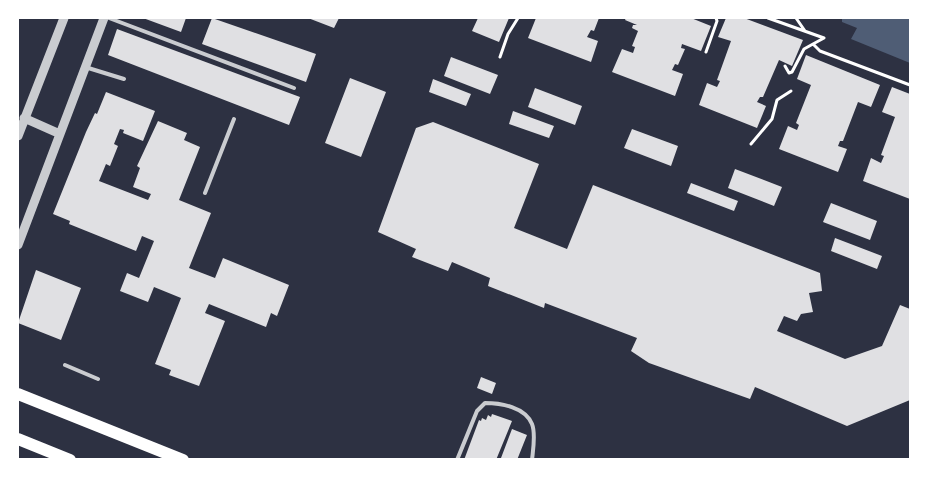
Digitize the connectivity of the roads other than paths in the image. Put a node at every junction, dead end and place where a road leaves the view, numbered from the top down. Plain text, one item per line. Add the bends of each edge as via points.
1 (64, 18) edge
2 (104, 18) edge
3 (109, 18) edge
4 (85, 67) junction
5 (124, 79) dead end
6 (294, 88) dead end
7 (24, 118) junction
8 (234, 118) dead end
9 (60, 134) junction
10 (18, 136) edge
11 (205, 193) dead end
12 (18, 245) edge
13 (65, 365) dead end
14 (98, 379) dead end
15 (18, 394) edge
16 (18, 439) edge
17 (70, 460) edge
18 (183, 460) edge
19 (457, 460) edge
20 (532, 460) edge

1 - 7 street
2 - 4 street
3 - 6 lane
4 - 5 lane
4 - 9 street
7 - 9 street
7 - 10 street
8 - 11 lane
9 - 12 street
13 - 14 lane
15 - 18 main road
16 - 17 main road
19 - 20 lane via 477,411 485,403 498,403 526,415 533,426

